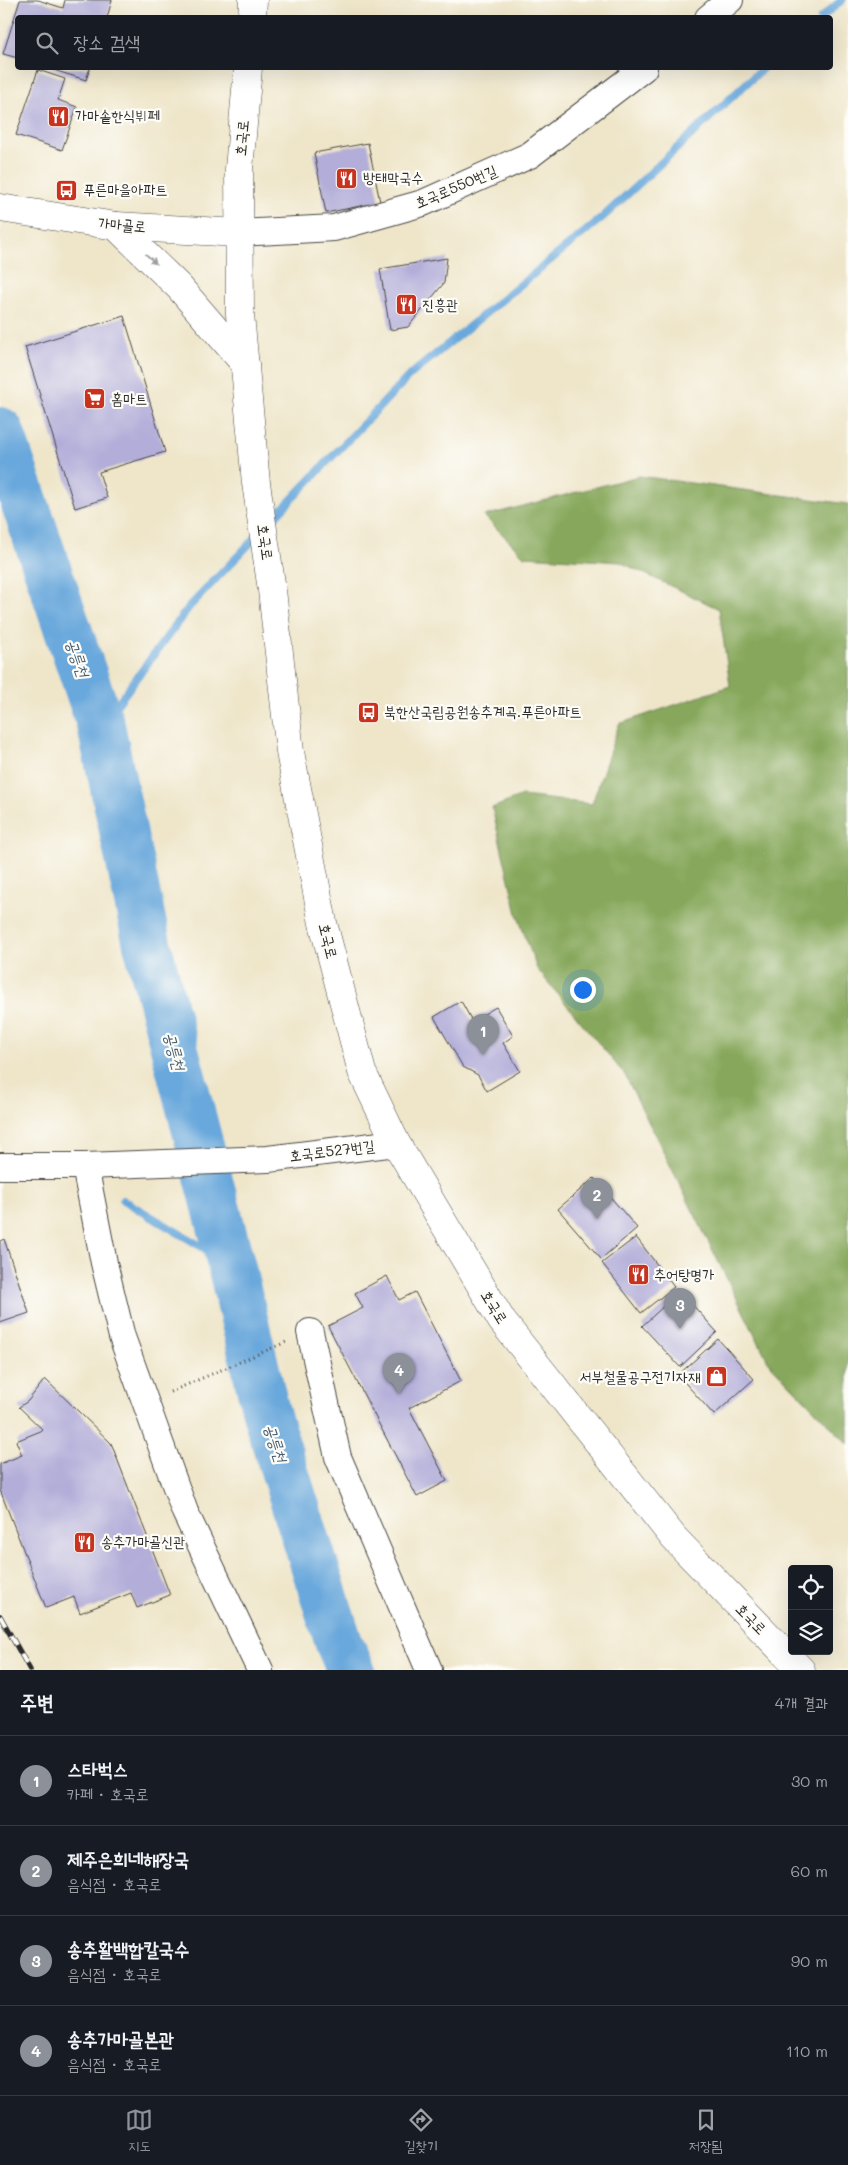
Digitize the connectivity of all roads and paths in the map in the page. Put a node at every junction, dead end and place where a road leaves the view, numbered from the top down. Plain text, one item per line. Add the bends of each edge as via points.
1 (254, 0) edge
2 (730, 0) edge
3 (252, 15) edge
4 (712, 15) edge
5 (248, 70) edge
6 (641, 70) edge
7 (3, 209) edge
8 (116, 226) junction
9 (240, 233) junction
10 (245, 364) junction
11 (396, 1143) junction
12 (0, 1166) edge
13 (85, 1166) junction
14 (310, 1332) joint
15 (168, 1393) dead end
16 (260, 1670) edge
17 (429, 1670) edge
18 (800, 1670) edge

1 - 3 street
2 - 4 street
5 - 9 street, 호국로 via 239,170
6 - 9 street, 호국로550번길 via 530,155 423,203 334,228
7 - 8 street, 가마골로
8 - 9 street, 가마골로
8 -> 10 street via 179,287
9 - 10 street, 호국로 via 240,315
10 - 11 street, 호국로 via 256,483 290,752 323,923 362,1072
11 - 13 street, 호국로527번길 via 268,1159
11 - 18 street, 호국로 via 508,1328 674,1538
12 - 13 street
13 - 16 street via 122,1337 185,1512
14 - 15 path
14 - 17 street via 338,1457

